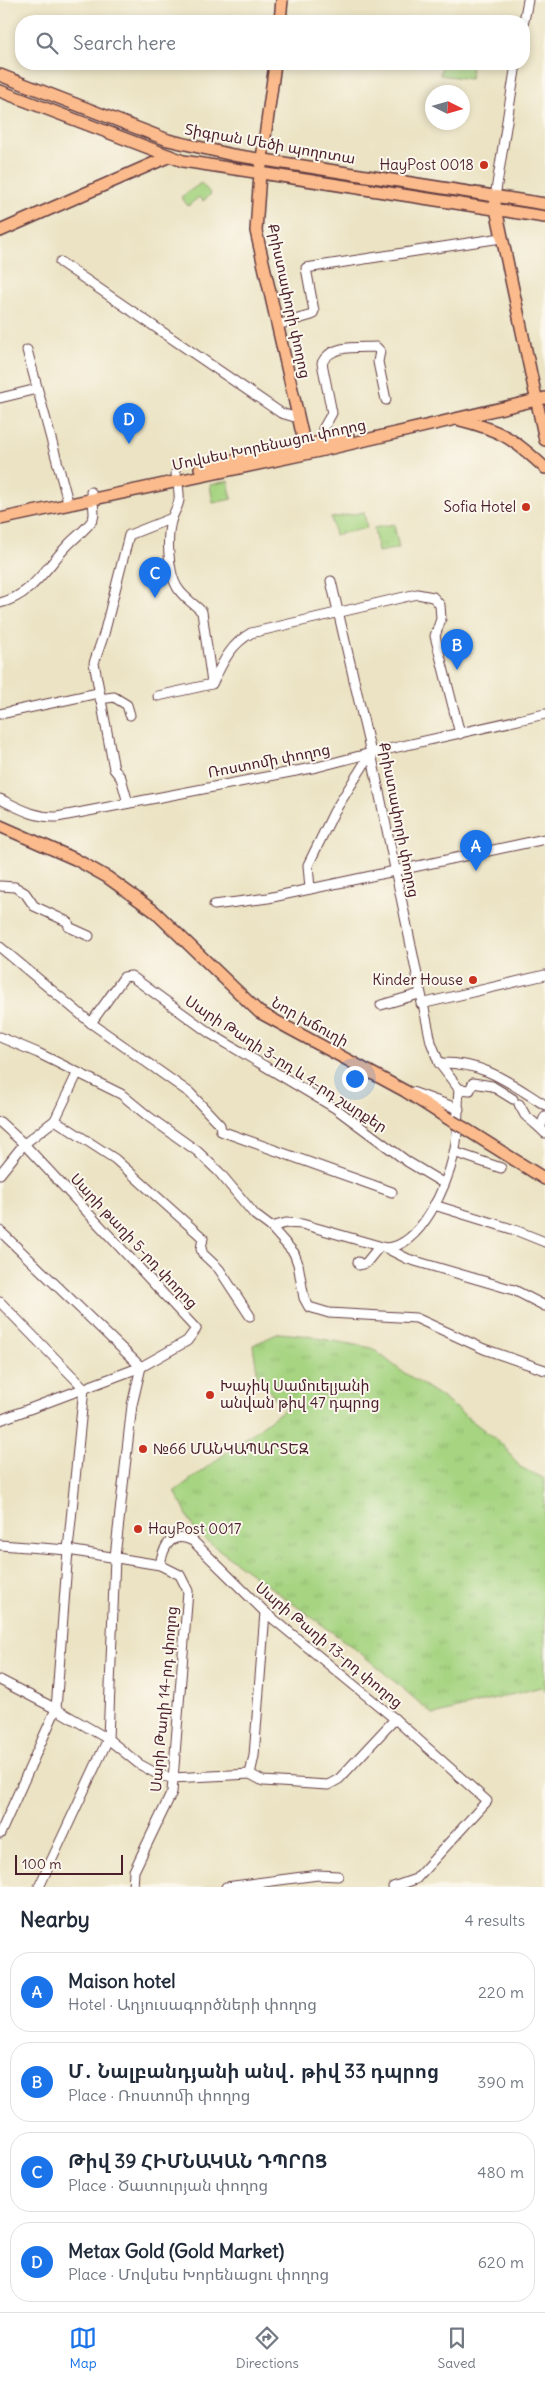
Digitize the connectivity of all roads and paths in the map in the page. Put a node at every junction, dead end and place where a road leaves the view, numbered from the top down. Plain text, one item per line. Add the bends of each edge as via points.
1 (282, 0) edge
2 (528, 0) edge
3 (281, 15) edge
4 (525, 15) edge
5 (274, 70) edge
6 (515, 70) edge
7 (0, 75) edge
8 (0, 91) edge
9 (170, 156) junction
10 (262, 160) junction
11 (260, 173) junction
12 (495, 197) junction
13 (545, 204) edge
14 (495, 210) junction
15 (545, 217) edge
16 (0, 231) edge
17 (501, 238) junction
18 (60, 262) dead end
19 (277, 325) junction
20 (27, 350) dead end
21 (37, 389) junction
22 (540, 397) edge
23 (0, 398) edge
24 (386, 400) dead end
25 (298, 418) junction
26 (456, 419) junction
27 (545, 437) edge
28 (321, 442) junction
29 (306, 449) junction
30 (545, 468) edge
31 (176, 477) junction
32 (92, 496) junction
33 (67, 498) junction
34 (0, 512) edge
35 (172, 518) junction
36 (0, 519) edge
37 (331, 581) dead end
38 (0, 603) edge
39 (338, 612) junction
40 (212, 684) junction
41 (99, 696) junction
42 (158, 696) dead end
43 (0, 714) edge
44 (545, 714) edge
45 (130, 715) dead end
46 (460, 734) junction
47 (371, 753) junction
48 (0, 799) edge
49 (128, 803) junction
50 (0, 826) edge
51 (545, 839) edge
52 (394, 870) junction
53 (0, 886) edge
54 (310, 889) junction
55 (214, 905) dead end
56 (89, 936) dead end
57 (0, 947) edge
58 (545, 975) edge
59 (419, 994) junction
60 (421, 1004) junction
61 (381, 1005) dead end
62 (92, 1023) junction
63 (0, 1037) edge
64 (439, 1063) junction
65 (77, 1074) junction
66 (459, 1088) junction
67 (406, 1091) junction
68 (545, 1104) edge
69 (459, 1109) junction
70 (545, 1116) edge
71 (55, 1120) junction
72 (1, 1125) edge
73 (543, 1130) edge
74 (24, 1144) junction
75 (454, 1152) junction
76 (501, 1168) dead end
77 (0, 1174) edge
78 (545, 1179) edge
79 (443, 1183) junction
80 (392, 1192) dead end
81 (434, 1205) junction
82 (271, 1227) junction
83 (0, 1231) edge
84 (545, 1242) edge
85 (382, 1248) junction
86 (358, 1262) dead end
87 (0, 1302) edge
88 (545, 1306) edge
89 (250, 1316) dead end
90 (141, 1367) junction
91 (545, 1370) edge
92 (84, 1388) junction
93 (0, 1420) edge
94 (0, 1545) edge
95 (68, 1550) junction
96 (116, 1557) junction
97 (160, 1565) junction
98 (265, 1612) junction
99 (0, 1680) edge
100 (56, 1709) junction
101 (395, 1719) junction
102 (108, 1739) junction
103 (250, 1774) junction
104 (172, 1778) junction
105 (0, 1834) edge
106 (338, 1876) dead end
107 (39, 1887) edge
108 (133, 1887) edge
109 (232, 1887) edge
110 (393, 1887) edge

1 - 3 main road
2 - 4 street
5 - 10 main road, Քրիստափորի փողոց
6 - 12 street
7 - 10 main road, Տիգրան Մեծի պողոտա via 168,140
8 - 9 main road, Տիգրան Մեծի պողոտա
9 - 11 main road, Տիգրան Մեծի պողոտա
9 - 16 main road
10 - 11 main road, Քրիստափորի փողոց
10 - 12 main road, Տիգրան Մեծի պողոտա
11 - 14 main road, Տիգրան Մեծի պողոտա
11 - 19 main road, Քրիստափորի փողոց via 256,231
12 - 13 main road, Տիգրան Մեծի պողոտա
12 - 14 main road
14 - 15 main road, Տիգրան Մեծի պողոտա
14 - 17 main road
17 - 19 street via 306,268 312,315
17 - 22 main road
18 - 25 street via 281,413
19 - 25 main road, Քրիստափորի փողոց
20 - 21 street
21 - 23 street
21 - 33 street
22 - 26 main road, Մովսես Խորենացու փողոց
22 - 27 main road
22 - 28 main road, Մովսես Խորենացու փողոց
24 - 28 street via 378,362 380,351 376,347 330,352 322,363 332,413 323,429
25 - 29 main road, Քրիստափորի փողոց
26 - 29 main road, Մովսես Խորենացու փողոց
26 - 30 main road via 506,435
28 - 29 main road, Մովսես Խորենացու փողոց
29 - 31 main road, Մովսես Խորենացու փողոց
31 - 32 main road, Մովսես Խորենացու փողոց
31 - 35 street via 178,503
32 - 33 main road, Մովսես Խորենացու փողոց
32 - 36 main road, Մովսես Խորենացու փողոց
32 - 38 street via 94,513 90,523 32,587
33 - 34 main road, Մովսես Խորենացու փողոց
35 - 40 street via 168,549 172,567 177,587 202,612
35 - 41 street via 132,533 127,539 94,663
37 - 39 street, Քրիստափորի փողոց
39 - 40 street via 251,633 238,640 228,652
39 - 46 street via 417,594 433,597 440,604 441,619 436,636
39 - 47 street, Քրիստափորի փողոց
40 - 42 street
41 - 43 street
41 - 45 street via 116,698 127,705
41 - 49 street via 114,769 121,778
44 - 46 street, Ռոստոմի փողոց
46 - 47 street, Ռոստոմի փողոց
47 - 49 street, Ռոստոմի փողոց via 317,767
47 - 52 street, Քրիստափորի փողոց
47 - 54 street via 334,812 308,864
48 - 49 street, Ռոստոմի փողոց via 44,817
50 - 67 main road, Նոր խճուղի via 107,877 154,911 259,1012
51 - 52 street
52 - 54 street
52 - 59 street, Քրիստափորի փողոց
53 - 56 street via 15,887 25,893 34,906
54 - 55 street
57 - 62 street
58 - 60 street
59 - 60 street, Քրիստափորի փողոց
59 - 61 street
60 - 64 street, Քրիստափորի փողոց
62 - 79 street, Սարի Թաղի 3-րդ և 4-րդ շարքեր via 124,977 130,976 211,1034 335,1108 408,1162
62 - 80 street via 190,1093 220,1125 221,1131
63 - 65 street
64 - 66 street, Քրիստափորի փողոց
64 - 68 street via 464,1064 491,1071
65 - 71 street
65 - 82 street via 121,1094 197,1151 255,1216
66 - 69 street
66 - 73 street via 470,1090 473,1083 492,1086 516,1101 525,1115
67 - 69 street
67 - 78 main road, Նոր խճուղի, bridge
69 - 75 street
70 - 73 street
71 - 74 street
71 - 89 street via 115,1159 203,1238 203,1254 219,1269
72 - 74 street
74 - 77 street
74 - 90 street, Սարի թաղի 5-րդ փողոց via 194,1324 196,1329 187,1341
75 - 76 street
75 - 79 street
79 - 81 street
81 - 84 street
81 - 85 street via 406,1241 397,1248
82 - 85 street via 294,1222
82 - 91 street via 296,1258 304,1298 309,1307 329,1313 416,1318 484,1349
83 - 90 street
85 - 86 street via 366,1264 359,1265
85 - 88 street via 408,1259 514,1290
87 - 92 street
90 - 92 street
90 - 96 street via 132,1405
92 - 93 street
92 - 95 street
94 - 95 street, Սարի Թաղի 14-րդ փողոց
95 - 96 street, Սարի Թաղի 14-րդ փողոց
95 - 100 street
96 - 97 street, Սարի Թաղի 14-րդ փողոց
96 - 102 street
97 - 98 street, Սարի Թաղի 13-րդ փողոց via 163,1549 169,1542 179,1538 191,1540
97 - 104 street, Սարի Թաղի 14-րդ փողոց via 180,1574 188,1591
98 - 101 street, Սարի Թաղի 13-րդ փողոց
98 - 103 street
99 - 100 street
100 - 102 street
100 - 105 street
101 - 103 street via 339,1779 328,1785 263,1781
101 - 110 street, Սարի Թաղի 13-րդ փողոց via 487,1801 416,1880
102 - 104 street via 153,1773
102 - 107 street
103 - 104 street
104 - 108 street, Սարի Թաղի 14-րդ փողոց via 172,1792 134,1871
106 - 109 street via 318,1875

